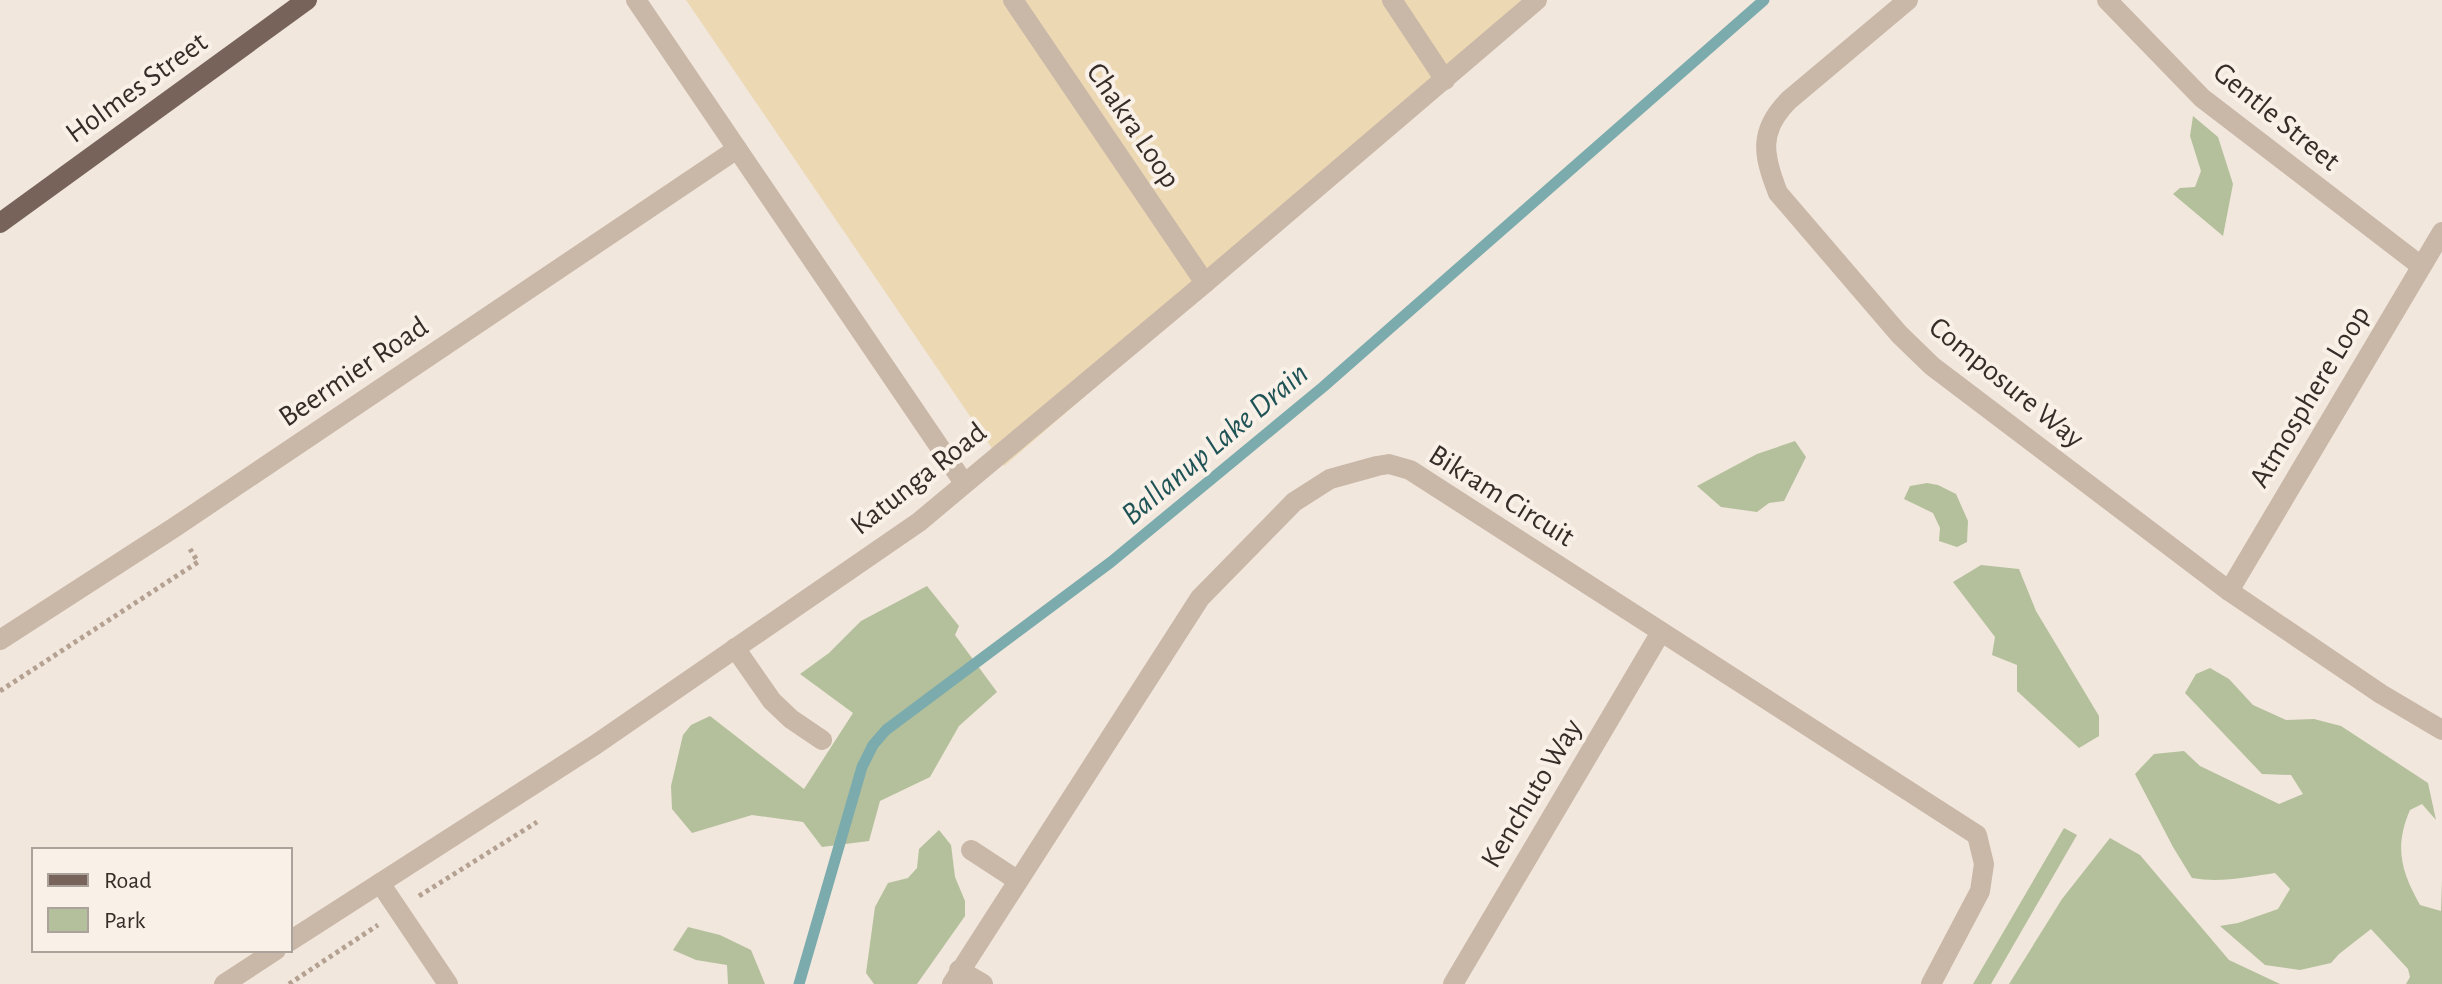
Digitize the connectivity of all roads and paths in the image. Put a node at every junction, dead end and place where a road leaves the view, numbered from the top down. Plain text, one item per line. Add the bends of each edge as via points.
1 (307, 0) edge
2 (636, 0) edge
3 (1013, 0) edge
4 (1392, 0) edge
5 (1537, 0) edge
6 (1908, 0) edge
7 (2107, 0) edge
8 (1445, 80) junction
9 (737, 149) junction
10 (0, 223) edge
11 (2442, 232) edge
12 (2421, 266) junction
13 (1205, 283) junction
14 (964, 483) junction
15 (175, 527) junction
16 (2229, 591) junction
17 (1661, 632) junction
18 (0, 640) edge
19 (735, 648) junction
20 (0, 691) edge
21 (2442, 730) edge
22 (822, 740) dead end
23 (971, 850) dead end
24 (1017, 880) junction
25 (380, 883) junction
26 (292, 940) edge
27 (273, 952) edge
28 (955, 977) edge
29 (224, 984) edge
30 (448, 984) edge
31 (983, 984) edge
32 (1453, 984) edge
33 (1931, 984) edge

1 - 10 main road, Holmes Street
2 - 9 street
3 - 13 street, Chakra Loop
4 - 8 street
5 - 8 street, Katunga Road
6 - 16 street, Composure Way via 1775,114 1765,140 1778,193 1932,366
7 - 12 street, Gentle Street via 2202,98
8 - 13 street, Katunga Road
9 - 14 street
9 - 15 street, Beermier Road
11 - 12 street, Atmosphere Loop
12 - 16 street, Atmosphere Loop
13 - 14 street, Katunga Road
14 - 19 street, Katunga Road via 919,522
15 - 18 street, Beermier Road
15 - 20 path via 198,562
16 - 21 street, Composure Way
17 - 24 street, Bikram Circuit via 1410,470 1389,464 1330,479 1294,502 1200,598
17 - 32 street, Kenchuto Way
17 - 33 street, Bikram Circuit via 1977,835 1984,864 1980,891
19 - 22 street via 772,701
19 - 25 street, Katunga Road
23 - 24 street
24 - 28 street, Bikram Circuit
25 - 26 street, Katunga Road
25 - 30 street
27 - 29 street
28 - 31 street

